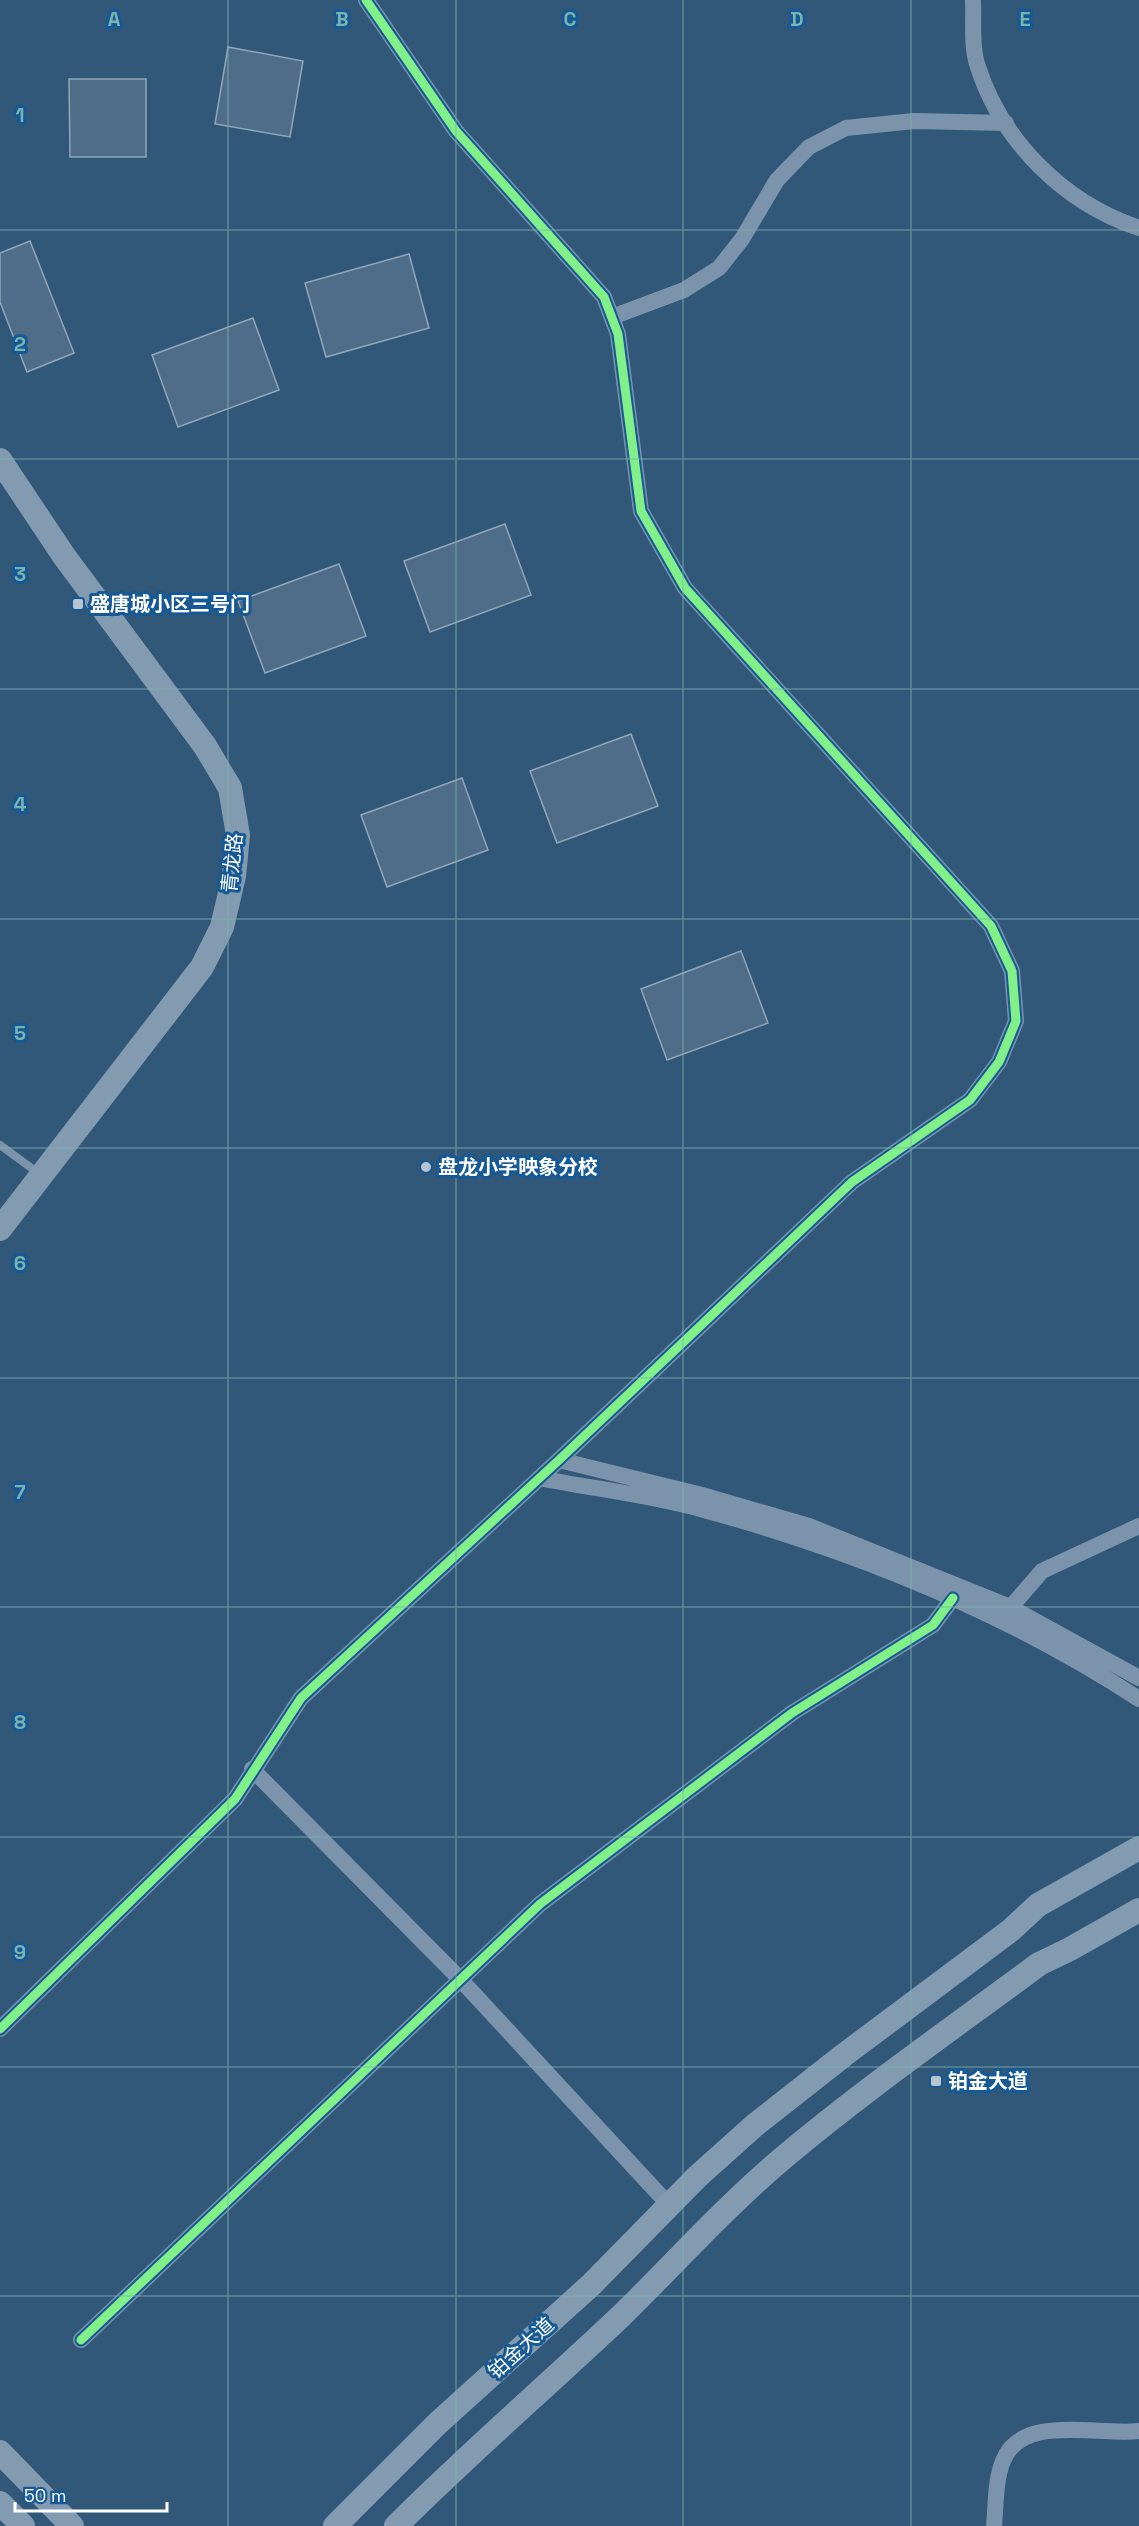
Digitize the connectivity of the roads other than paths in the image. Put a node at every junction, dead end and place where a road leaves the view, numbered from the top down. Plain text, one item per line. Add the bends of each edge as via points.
1 (366, 0) edge
2 (973, 0) edge
3 (1006, 123) junction
4 (1139, 228) edge
5 (612, 317) junction
6 (0, 460) edge
7 (0, 1145) edge
8 (42, 1176) junction
9 (0, 1229) edge
10 (559, 1460) junction
11 (539, 1478) junction
12 (1139, 1526) edge
13 (953, 1598) junction
14 (1006, 1613) junction
15 (1139, 1678) edge
16 (1139, 1699) edge
17 (252, 1769) junction
18 (1139, 1848) edge
19 (1139, 1910) edge
20 (461, 1980) junction
21 (0, 2029) edge
22 (669, 2205) junction
23 (81, 2340) dead end
24 (1139, 2431) edge
25 (0, 2452) edge
26 (0, 2503) edge
27 (23, 2526) edge
28 (72, 2526) edge
29 (335, 2526) edge
30 (396, 2526) edge
31 (993, 2526) edge

1 - 5 street via 456,131 604,297
2 - 3 street via 976,62
3 - 4 street via 1029,156 1067,193 1117,221
3 - 5 street via 914,121 846,128 809,147 777,180 742,239 719,267 684,290
5 - 10 street via 618,334 641,511 685,588 991,926 1012,971 1016,1020 999,1062 970,1100 852,1182
6 - 8 main road, 青龙路 via 64,556 205,746 230,788 238,835 234,876 222,927 202,967
7 - 8 lane
8 - 9 main road, 青龙路
10 - 11 street
10 - 14 street via 809,1526
11 - 13 street via 701,1509 807,1540
11 - 17 street via 301,1698
12 - 14 street via 1042,1571
13 - 14 street
13 - 20 street via 933,1625 792,1713 540,1904
14 - 15 street
14 - 16 street
17 - 20 street
17 - 21 street via 235,1799
18 - 22 main road, 铂金大道 via 1038,1905 1011,1930 755,2125
19 - 30 main road via 1039,1964 783,2158 726,2208 621,2315 467,2455
20 - 22 street
20 - 23 street
22 - 29 main road, 铂金大道
24 - 31 street via 1028,2434 1010,2447 1002,2463
25 - 28 main road
26 - 27 main road

